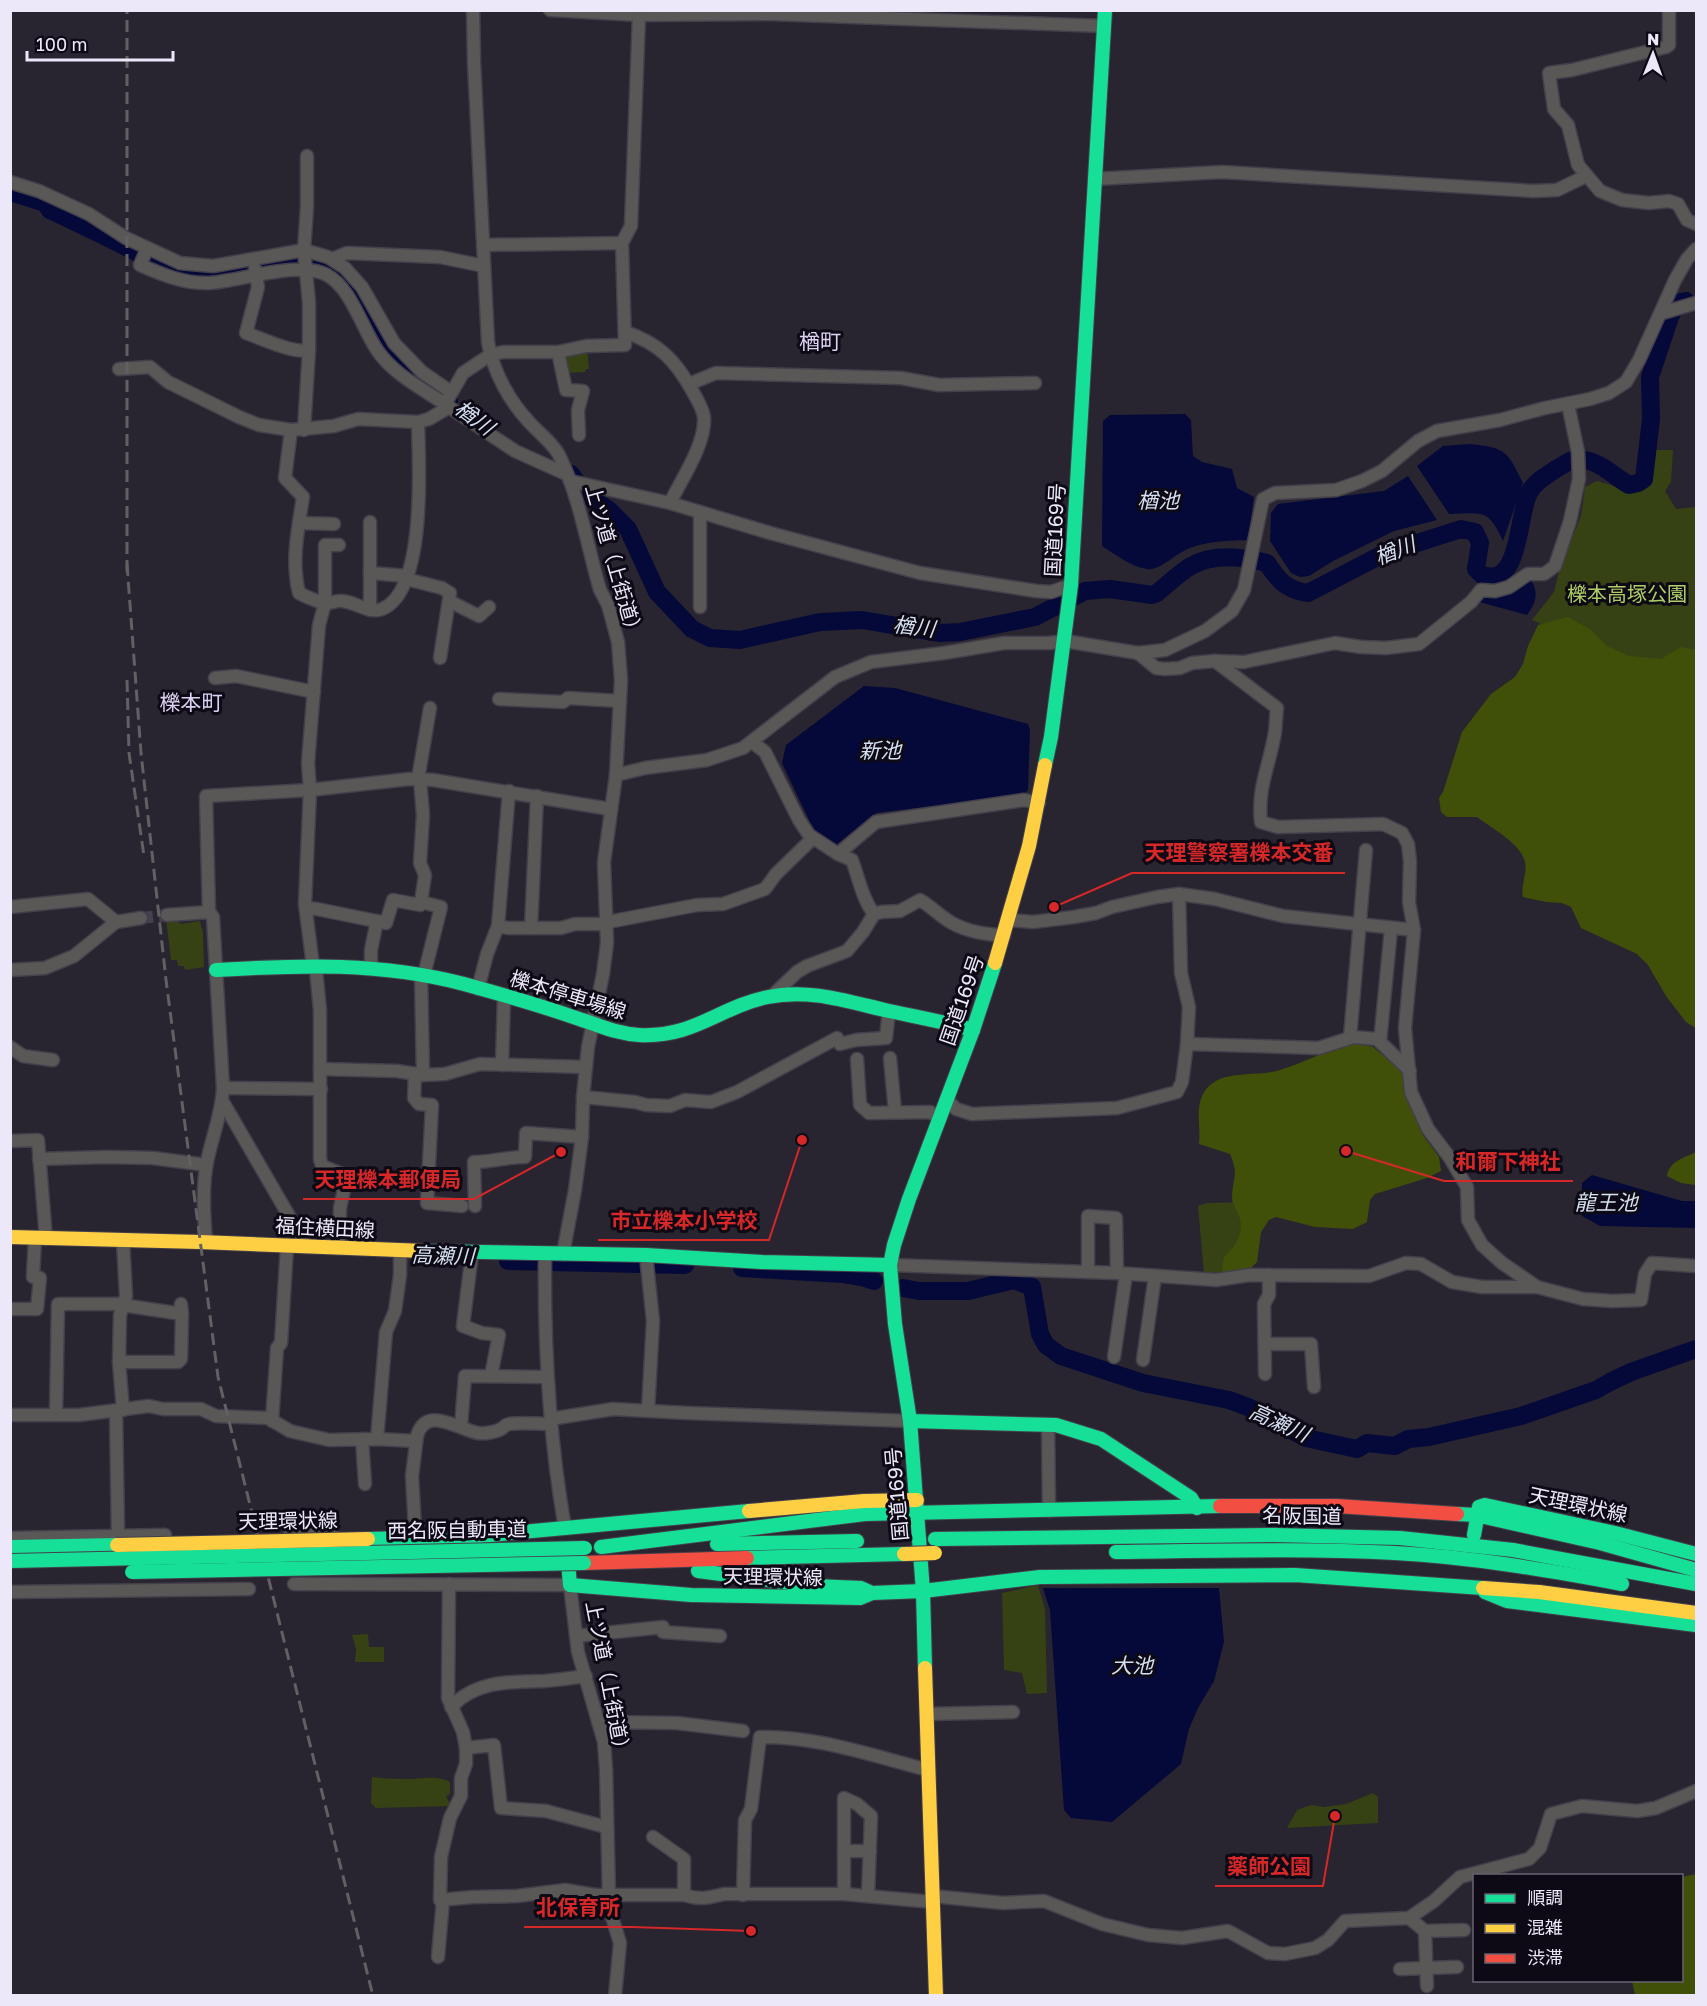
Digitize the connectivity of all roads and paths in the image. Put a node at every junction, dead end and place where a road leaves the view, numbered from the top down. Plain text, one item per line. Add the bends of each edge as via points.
1 (473, 10) edge
2 (550, 10) edge
3 (1105, 10) edge
4 (1669, 10) edge
5 (639, 15) junction
6 (1104, 26) junction
7 (307, 156) dead end
8 (1587, 176) junction
9 (1094, 179) junction
10 (10, 182) edge
11 (1696, 224) edge
12 (622, 243) junction
13 (483, 245) junction
14 (147, 249) junction
15 (1696, 249) edge
16 (253, 259) junction
17 (332, 259) junction
18 (305, 260) junction
19 (484, 267) junction
20 (256, 275) junction
21 (1696, 303) edge
22 (1662, 313) junction
23 (626, 332) junction
24 (309, 350) junction
25 (558, 352) junction
26 (490, 355) junction
27 (119, 369) dead end
28 (1035, 383) dead end
29 (689, 384) junction
30 (448, 400) junction
31 (1568, 404) junction
32 (418, 422) junction
33 (291, 430) junction
34 (304, 430) junction
35 (579, 435) dead end
36 (568, 477) junction
37 (669, 503) junction
38 (700, 512) junction
39 (370, 522) dead end
40 (298, 523) junction
41 (334, 524) dead end
42 (339, 545) dead end
43 (370, 573) junction
44 (407, 578) junction
45 (1071, 585) junction
46 (449, 601) junction
47 (325, 603) junction
48 (489, 607) dead end
49 (700, 607) dead end
50 (370, 610) junction
51 (1065, 641) junction
52 (1138, 653) junction
53 (440, 658) dead end
54 (1215, 661) junction
55 (215, 678) dead end
56 (314, 692) junction
57 (498, 699) dead end
58 (620, 701) junction
59 (430, 708) dead end
60 (752, 742) junction
61 (616, 775) junction
62 (419, 779) junction
63 (310, 790) junction
64 (509, 791) junction
65 (537, 796) junction
66 (1039, 802) junction
67 (610, 808) junction
68 (812, 839) junction
69 (1366, 850) dead end
70 (838, 854) junction
71 (1179, 894) junction
72 (421, 902) junction
73 (10, 907) edge
74 (306, 909) junction
75 (209, 912) junction
76 (874, 914) junction
77 (167, 915) tunnel mouth
78 (141, 918) tunnel mouth
79 (1009, 920) junction
80 (377, 921) junction
81 (116, 922) junction
82 (608, 923) junction
83 (1360, 925) junction
84 (498, 926) junction
85 (531, 928) junction
86 (1391, 928) junction
87 (1414, 930) junction
88 (1004, 936) junction
89 (312, 966) junction
90 (371, 968) junction
91 (10, 970) edge
92 (216, 970) junction
93 (423, 975) junction
94 (478, 989) junction
95 (772, 996) junction
96 (504, 997) junction
97 (889, 1011) junction
98 (593, 1025) junction
99 (973, 1030) junction
100 (1350, 1038) junction
101 (1380, 1042) junction
102 (1187, 1044) junction
103 (10, 1047) edge
104 (890, 1058) dead end
105 (857, 1059) dead end
106 (53, 1060) dead end
107 (502, 1065) junction
108 (585, 1067) junction
109 (320, 1069) junction
110 (1410, 1071) junction
111 (419, 1075) junction
112 (223, 1088) junction
113 (321, 1089) junction
114 (583, 1097) junction
115 (947, 1100) junction
116 (223, 1102) junction
117 (895, 1113) junction
118 (940, 1118) junction
119 (582, 1137) junction
120 (10, 1141) edge
121 (39, 1160) junction
122 (206, 1165) junction
123 (10, 1237) edge
124 (41, 1239) junction
125 (206, 1242) junction
126 (123, 1245) junction
127 (287, 1246) junction
128 (307, 1247) junction
129 (339, 1248) junction
130 (400, 1251) junction
131 (472, 1253) junction
132 (545, 1254) junction
133 (563, 1254) junction
134 (646, 1256) junction
135 (890, 1264) junction
136 (1696, 1266) edge
137 (1088, 1272) junction
138 (1122, 1274) junction
139 (1269, 1275) junction
140 (1155, 1276) junction
141 (1537, 1287) junction
142 (122, 1305) junction
143 (10, 1309) edge
144 (1266, 1344) junction
145 (1114, 1357) dead end
146 (1143, 1360) dead end
147 (119, 1362) junction
148 (1265, 1374) dead end
149 (491, 1376) junction
150 (546, 1377) junction
151 (1314, 1386) dead end
152 (119, 1410) junction
153 (648, 1410) junction
154 (10, 1414) edge
155 (56, 1415) junction
156 (272, 1420) junction
157 (550, 1421) junction
158 (910, 1421) junction
159 (1048, 1425) junction
160 (461, 1426) junction
161 (362, 1439) junction
162 (377, 1439) junction
163 (416, 1441) junction
164 (365, 1484) dead end
165 (918, 1506) junction
166 (1197, 1508) junction
167 (1049, 1511) junction
168 (1476, 1515) junction
169 (565, 1528) junction
170 (415, 1529) junction
171 (290, 1532) dead end
172 (522, 1532) junction
173 (231, 1535) dead end
174 (1474, 1535) dead end
175 (10, 1538) edge
176 (117, 1540) junction
177 (869, 1540) dead end
178 (10, 1547) edge
179 (601, 1547) junction
180 (904, 1547) joint
181 (1100, 1552) dead end
182 (1696, 1554) edge
183 (10, 1561) edge
184 (591, 1563) junction
185 (1472, 1569) dead end
186 (1696, 1570) edge
187 (123, 1572) dead end
188 (33, 1574) dead end
189 (10, 1575) edge
190 (294, 1584) dead end
191 (449, 1584) junction
192 (1696, 1584) edge
193 (570, 1585) junction
194 (1471, 1586) junction
195 (249, 1589) dead end
196 (923, 1591) junction
197 (10, 1592) edge
198 (1661, 1592) dead end
199 (872, 1593) junction
200 (1696, 1613) edge
201 (1696, 1625) edge
202 (576, 1636) junction
203 (720, 1636) dead end
204 (586, 1676) junction
205 (451, 1707) junction
206 (1013, 1712) dead end
207 (927, 1714) junction
208 (598, 1722) junction
209 (743, 1731) dead end
210 (466, 1748) junction
211 (928, 1770) junction
212 (1696, 1791) edge
213 (606, 1827) junction
214 (653, 1837) dead end
215 (844, 1851) junction
216 (870, 1851) junction
217 (743, 1894) junction
218 (844, 1894) junction
219 (684, 1895) junction
220 (609, 1896) junction
221 (868, 1896) junction
222 (933, 1899) junction
223 (443, 1900) junction
224 (1409, 1918) junction
225 (1464, 1930) dead end
226 (1425, 1931) junction
227 (438, 1957) dead end
228 (1457, 1967) dead end
229 (1426, 1968) junction
230 (1400, 1969) dead end
231 (1427, 1986) dead end
232 (615, 1995) edge
233 (936, 1995) edge

1 - 13 street, 上ツ道（上街道）
2 - 5 street
3 - 6 main road, 国道169号
4 - 8 street via 1670,38 1666,47 1549,73 1554,110 1568,125 1578,165
5 - 6 street via 771,14
5 - 12 street via 631,226
6 - 9 main road, 国道169号
7 - 18 street
8 - 9 street via 1557,190 1533,191 1222,172
8 - 11 street via 1600,190 1622,200 1678,204 1687,220
9 - 45 main road, 国道169号
10 - 14 street via 89,214
12 - 13 street
12 - 23 street
13 - 19 street, 上ツ道（上街道）
14 - 16 street via 180,263 213,266
14 - 20 street via 140,265 179,280 211,282
15 - 22 street via 1687,259
16 - 18 street
16 - 20 street
17 - 18 street
17 - 19 street via 346,253 440,257
17 - 30 street via 362,287 394,343
18 - 20 street via 289,270
18 - 24 street
18 - 30 street via 347,295 387,364
19 - 26 street, 上ツ道（上街道）
20 - 24 street via 258,287 246,333 290,350
21 - 22 street
22 - 31 street via 1626,382 1609,393
23 - 25 street via 625,345 586,346
23 - 29 street via 659,348
24 - 34 street
25 - 26 street
25 - 35 street via 566,390 583,391 578,410
26 - 30 street via 463,373
26 - 36 street, 上ツ道（上街道） via 507,393 560,455
27 - 33 street via 150,367 168,382 238,417
28 - 29 street via 939,385 901,378 716,373
29 - 37 street via 704,417 703,427 694,456
30 - 32 street via 429,419
30 - 36 street via 515,451
31 - 52 street via 1437,431 1362,481 1336,490 1275,493 1263,499 1244,590 1232,611 1205,631 1165,651
31 - 54 street via 1579,479 1555,566 1544,574 1528,574 1509,587 1481,590 1419,644 1386,648 1335,643 1244,662
32 - 34 street via 358,419
32 - 44 street via 420,507
33 - 34 street
33 - 40 street via 285,478 303,497
36 - 37 street
36 - 58 street, 上ツ道（上街道） via 618,642
37 - 38 street
38 - 45 street via 920,573 1036,591 1051,592
38 - 49 street
39 - 43 street
40 - 41 street
40 - 47 street via 295,561 299,593
42 - 47 street via 325,545
43 - 44 street
43 - 50 street
44 - 46 street via 450,592
44 - 50 street via 390,604
45 - 51 main road, 国道169号
46 - 48 street via 479,616
46 - 53 street
47 - 50 street via 340,600
47 - 56 street via 319,625
51 - 52 street
51 - 60 street via 1004,643 871,662 835,677
51 - 66 main road, 国道169号
52 - 54 street via 1156,668
54 - 87 street via 1277,708 1262,783 1261,822 1278,827 1383,824 1402,833 1408,844 1409,902
55 - 56 street via 236,676
56 - 63 street via 308,763
57 - 58 street
58 - 61 street, 上ツ道（上街道）
59 - 62 street
60 - 61 street via 729,754
60 - 68 street via 765,752
61 - 67 street, 上ツ道（上街道）
62 - 63 street
62 - 64 street
62 - 72 street via 423,815 420,863 425,875
63 - 74 street
63 - 75 street via 206,796
64 - 65 street
64 - 84 street
65 - 67 street
65 - 85 street
66 - 70 street via 876,822
66 - 79 main road, 国道169号
67 - 82 street, 上ツ道（上街道） via 604,862
68 - 70 street
68 - 82 street via 765,889 723,904
69 - 83 street
70 - 76 street via 852,861 864,901
71 - 79 street via 1074,917 1033,922
71 - 83 street via 1283,916
71 - 102 street via 1181,973 1189,1007
72 - 80 street via 420,906 393,900 386,923
72 - 93 street via 441,907
73 - 81 street via 88,898
74 - 80 street
74 - 89 street
75 - 77 street
75 - 92 street via 213,917
76 - 88 street via 900,911 920,900 951,923 979,934
76 - 95 street via 847,951 797,972
78 - 81 street
79 - 88 main road, 国道169号
80 - 90 street
81 - 91 street via 75,956 45,968
82 - 85 street
82 - 98 street, 上ツ道（上街道）
83 - 86 street
83 - 100 street
84 - 85 street
84 - 94 street
86 - 87 street
86 - 101 street
87 - 110 street via 1405,1028
88 - 99 main road, 国道169号
89 - 90 main road, 櫟本停車場線
89 - 92 main road, 櫟本停車場線
89 - 109 street via 316,970 320,1010
90 - 93 main road, 櫟本停車場線
92 - 112 street
93 - 94 main road, 櫟本停車場線
93 - 111 street
94 - 96 main road, 櫟本停車場線
95 - 97 main road, 櫟本停車場線 via 819,996
95 - 98 main road, 櫟本停車場線 via 672,1032 631,1034
96 - 98 main road, 櫟本停車場線
96 - 107 street
97 - 99 main road, 櫟本停車場線
97 - 114 street via 886,1038 840,1044 837,1038 711,1102 685,1100 669,1106
98 - 108 street, 上ツ道（上街道）
99 - 115 main road, 国道169号
100 - 101 street
100 - 102 street via 1318,1048
101 - 110 street
102 - 115 street via 1177,1092 1153,1100 1117,1107 972,1114 956,1109
103 - 106 street via 23,1056
104 - 117 street
105 - 117 street via 860,1105 869,1113
107 - 108 street
107 - 111 street via 480,1064 445,1074
108 - 114 street, 上ツ道（上街道）
109 - 111 street
109 - 113 street
110 - 141 street via 1411,1092 1419,1114 1467,1187 1468,1220 1482,1245
111 - 119 street via 414,1098 418,1104 432,1105 427,1203 468,1206 474,1162 525,1157 526,1133
112 - 113 street
112 - 116 street
113 - 129 street via 320,1160 322,1166 348,1176 340,1208
114 - 119 street, 上ツ道（上街道）
115 - 118 main road, 国道169号
116 - 122 street
116 - 128 street
117 - 118 street via 930,1112
118 - 135 main road, 国道169号 via 900,1223
119 - 133 street, 上ツ道（上街道）
120 - 121 street via 38,1140
121 - 122 street via 153,1158
121 - 124 street
122 - 125 street
123 - 124 main road, 福住横田線
124 - 126 main road, 福住横田線
124 - 143 street via 33,1277 40,1278 37,1309
125 - 126 main road, 福住横田線
125 - 127 main road, 福住横田線
126 - 142 street via 126,1287
127 - 128 main road, 福住横田線
127 - 156 street
128 - 129 main road, 福住横田線
129 - 130 main road, 福住横田線
130 - 131 main road, 福住横田線
130 - 162 street via 395,1311 386,1332
131 - 132 main road, 福住横田線
131 - 149 street via 462,1326 499,1335
132 - 133 main road, 福住横田線
132 - 150 street
133 - 134 main road, 福住横田線
134 - 135 main road, 福住横田線
134 - 153 street via 653,1321
135 - 137 street
135 - 158 main road, 国道169号
136 - 141 street via 1652,1263 1645,1274 1641,1300 1583,1299
137 - 138 street
137 - 138 street via 1088,1216 1116,1218
138 - 140 street
138 - 145 street
139 - 140 street via 1216,1280
139 - 141 street via 1369,1276 1406,1263 1421,1264 1452,1282 1482,1287
139 - 144 street via 1269,1295 1264,1304
140 - 146 street
142 - 147 street
142 - 147 street via 181,1309 181,1359
142 - 155 street via 58,1304
144 - 148 street
144 - 151 street via 1311,1344
147 - 152 street
149 - 150 street
149 - 160 street via 465,1376
150 - 157 street
152 - 155 street
152 - 156 street via 149,1406 201,1409 216,1416
152 - 176 street
153 - 157 street via 613,1409
153 - 158 street
154 - 155 street
156 - 161 street via 290,1431 329,1440
157 - 160 street via 507,1425 499,1431 478,1433
157 - 169 street
158 - 159 main road
158 - 165 main road, 国道169号
159 - 166 main road via 1101,1439 1191,1497
159 - 167 street
160 - 163 street via 431,1421 418,1430
161 - 162 street
161 - 164 street
162 - 163 street
163 - 170 street via 412,1476
165 - 167 main road
165 - 169 main road, 天理環状線 via 864,1501
165 - 179 main road
165 - 196 main road, 国道169号
166 - 167 main road
166 - 168 main road via 1336,1506
168 - 174 main road
168 - 182 main road, 天理環状線 via 1479,1507 1485,1505
168 - 186 main road
169 - 172 main road, 天理環状線
169 - 193 main road
170 - 171 street
170 - 172 street
172 - 176 main road, 天理環状線, bridge via 368,1539
173 - 176 street
175 - 176 street
176 - 178 main road, 天理環状線
177 - 179 main road, 西名阪自動車道
179 - 183 main road, 西名阪自動車道, bridge
180 - 184 main road, 西名阪自動車道
180 - 192 main road, 名阪国道 via 1275,1535 1400,1538 1514,1550
181 - 198 main road, 名阪国道 via 1398,1553 1515,1565
184 - 187 main road, 西名阪自動車道, bridge
184 - 199 main road via 622,1569 709,1571 814,1586 861,1588
185 - 194 main road
188 - 189 main road
190 - 191 street
191 - 193 street
191 - 205 street
193 - 199 main road, 天理環状線 via 702,1595 860,1598
193 - 202 street, 上ツ道（上街道）
194 - 196 main road, 天理環状線 via 1294,1575 1106,1576 1040,1577
194 - 200 main road, 天理環状線 via 1598,1598
194 - 201 main road via 1507,1601
195 - 197 street
196 - 199 main road, 天理環状線
196 - 207 main road, 国道169号
202 - 203 street via 663,1627 663,1632
202 - 204 street, 上ツ道（上街道）
204 - 205 street via 489,1685 463,1695
204 - 208 street, 上ツ道（上街道）
205 - 210 street
206 - 207 street
207 - 211 main road, 国道169号
208 - 209 street via 677,1723
208 - 213 street, 上ツ道（上街道） via 606,1768
210 - 213 street via 494,1745 501,1808 546,1811
210 - 223 street via 461,1796 450,1818 441,1857 439,1899
211 - 217 street via 827,1744 760,1737 751,1809 745,1820
211 - 222 main road, 国道169号
212 - 224 street via 1656,1808 1637,1811 1582,1806 1551,1814 1540,1848 1529,1859 1460,1876
213 - 220 street, 上ツ道（上街道）
214 - 219 street via 684,1859
215 - 216 street
215 - 216 street via 844,1798 871,1816
215 - 218 street
216 - 221 street
217 - 218 street
217 - 219 street via 702,1899
218 - 221 street
219 - 220 street
220 - 223 street via 565,1890
220 - 232 street, 上ツ道（上街道） via 620,1943
221 - 222 street
222 - 224 street via 1044,1901 1102,1924 1148,1935 1182,1938 1228,1931 1268,1953 1285,1954 1315,1948 1345,1921
222 - 233 main road, 国道169号
223 - 227 street
224 - 226 street
225 - 226 street
226 - 229 street
228 - 229 street
229 - 230 street
229 - 231 street

